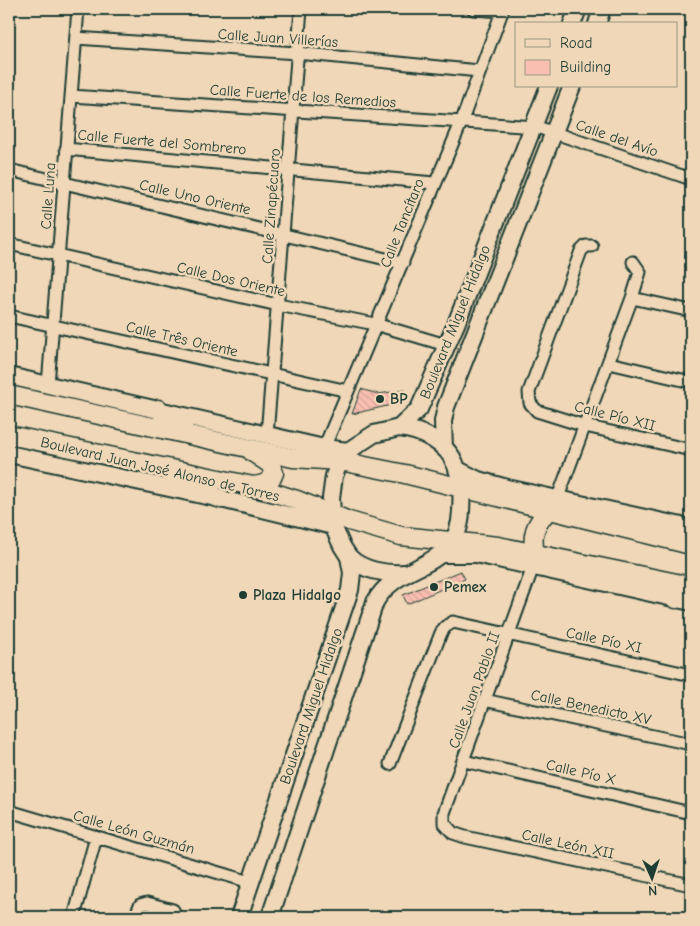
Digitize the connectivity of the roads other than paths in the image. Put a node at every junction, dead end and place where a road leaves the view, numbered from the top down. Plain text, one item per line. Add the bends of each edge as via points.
1 (78, 9) edge
2 (301, 9) edge
3 (473, 9) edge
4 (578, 9) edge
5 (602, 9) edge
6 (503, 10) edge
7 (573, 22) edge
8 (598, 22) edge
9 (76, 38) junction
10 (297, 53) junction
11 (478, 71) junction
12 (547, 88) edge
13 (571, 88) edge
14 (71, 96) junction
15 (292, 110) junction
16 (461, 123) junction
17 (533, 127) junction
18 (554, 132) junction
19 (66, 149) junction
20 (289, 168) junction
21 (9, 170) edge
22 (691, 179) edge
23 (63, 182) junction
24 (434, 184) junction
25 (284, 233) junction
26 (9, 244) edge
27 (592, 246) dead end
28 (59, 256) junction
29 (634, 262) dead end
30 (403, 263) junction
31 (632, 298) junction
32 (278, 306) junction
33 (691, 311) edge
34 (9, 316) edge
35 (375, 324) junction
36 (54, 326) junction
37 (446, 346) junction
38 (609, 363) junction
39 (273, 375) junction
40 (9, 376) edge
41 (691, 382) edge
42 (48, 385) junction
43 (348, 391) junction
44 (9, 395) edge
45 (158, 409) junction
46 (585, 426) junction
47 (399, 428) junction
48 (190, 434) junction
49 (9, 435) edge
50 (267, 435) junction
51 (242, 447) junction
52 (324, 448) junction
53 (444, 448) junction
54 (691, 450) edge
55 (9, 454) edge
56 (344, 456) junction
57 (145, 465) junction
58 (458, 470) junction
59 (253, 486) junction
60 (507, 488) joint
61 (462, 489) junction
62 (221, 499) junction
63 (553, 505) junction
64 (333, 520) junction
65 (691, 528) edge
66 (455, 541) junction
67 (691, 546) edge
68 (442, 554) junction
69 (350, 556) junction
70 (534, 560) junction
71 (626, 571) junction
72 (404, 573) junction
73 (691, 586) edge
74 (684, 600) edge
75 (510, 635) junction
76 (691, 675) edge
77 (484, 700) junction
78 (691, 744) edge
79 (464, 761) junction
80 (390, 764) dead end
81 (9, 811) edge
82 (691, 813) edge
83 (444, 823) joint
84 (96, 837) junction
85 (250, 882) junction
86 (691, 885) edge
87 (74, 917) edge
88 (135, 917) edge
89 (176, 917) edge
90 (239, 917) edge
91 (270, 917) edge

1 - 9 street, Calle Luna
2 - 10 street, Calle Zinapécuaro
3 - 6 street
4 - 7 main road
5 - 8 main road
6 - 11 street, Calle Tancítaro
9 - 10 street, Calle Juan Villerías
9 - 14 street, Calle Luna
10 - 11 street, Calle Juan Villerías
10 - 15 street, Calle Zinapécuaro
11 - 16 street, Calle Tancítaro
12 - 17 main road, Boulevard Miguel Hidalgo
13 - 18 main road, Boulevard Miguel Hidalgo
14 - 15 street, Calle Fuerte de los Remedios
14 - 19 street, Calle Luna
15 - 16 street, Calle Fuerte de los Remedios
15 - 20 street, Calle Zinapécuaro
16 - 17 street, Calle Fuerte de los Remedios
16 - 24 street, Calle Tancítaro
17 - 18 street, Calle del Avío
17 - 37 main road, Boulevard Miguel Hidalgo
18 - 22 street, Calle del Avío
18 - 53 main road, Boulevard Miguel Hidalgo via 446,407
19 - 20 street, Calle Fuerte del Sombrero
19 - 23 street, Calle Luna
20 - 24 street, Calle Fuerte del Sombrero
20 - 25 street, Calle Zinapécuaro
21 - 23 street, Calle Uno Oriente
23 - 25 street, Calle Uno Oriente
23 - 28 street, Calle Luna
24 - 30 street, Calle Tancítaro
25 - 30 street, Calle Uno Oriente
25 - 32 street, Calle Zinapécuaro
26 - 28 street, Calle Dos Oriente
27 - 46 street, Calle Pío XII via 581,251 529,392 532,407
28 - 32 street, Calle Dos Oriente
28 - 36 street, Calle Luna
29 - 31 street via 640,272
30 - 35 street, Calle Tancítaro
31 - 33 street
31 - 38 street
32 - 35 street, Calle Dos Oriente
32 - 39 street, Calle Zinapécuaro
34 - 36 street, Calle Três Oriente
35 - 37 street, Calle Dos Oriente
35 - 43 street, Calle Tancítaro
36 - 39 street, Calle Três Oriente
36 - 42 street, Calle Luna
37 - 47 main road, Boulevard Miguel Hidalgo via 419,409
38 - 41 street
38 - 46 street
39 - 43 street, Calle Três Oriente
39 - 50 street, Calle Zinapécuaro
40 - 42 main road
42 - 45 main road
43 - 52 street, Calle Tancítaro
44 - 48 main road
45 - 48 main road
45 - 50 main road
46 - 54 street, Calle Pío XII
46 - 63 street
47 - 53 main road via 422,434
47 - 56 main road via 374,434
48 - 51 main road
49 - 57 main road, Boulevard Juan José Alonso de Torres
50 - 52 main road
51 - 56 main road via 304,460
51 - 59 main road via 270,464 274,471 271,480
52 - 56 main road
53 - 58 main road
55 - 62 main road
56 - 61 main road
56 - 64 main road, Boulevard Miguel Hidalgo via 332,486
57 - 59 main road, Boulevard Juan José Alonso de Torres
57 - 62 main road
58 - 60 main road
58 - 61 main road
59 - 64 main road, Boulevard Juan José Alonso de Torres
60 - 63 main road
61 - 63 main road
61 - 66 main road via 460,528
62 - 64 main road
63 - 65 main road
63 - 67 main road
63 - 70 main road via 534,530
64 - 66 main road, Boulevard Juan José Alonso de Torres via 349,521 401,536
64 - 69 main road, Boulevard Miguel Hidalgo
66 - 68 main road, Boulevard Miguel Hidalgo
66 - 70 main road, Boulevard Juan José Alonso de Torres via 498,546
68 - 70 main road, Boulevard Juan José Alonso de Torres
68 - 72 main road, Boulevard Miguel Hidalgo
69 - 72 main road via 378,571
69 - 85 main road, Boulevard Miguel Hidalgo via 350,590
70 - 71 main road, Boulevard Juan José Alonso de Torres
70 - 74 main road, Boulevard Juan José Alonso de Torres
70 - 75 street, Calle Juan Pablo II
71 - 73 main road, Boulevard Juan José Alonso de Torres
71 - 74 main road
72 - 91 main road, Boulevard Miguel Hidalgo via 384,587 375,602
75 - 76 street, Calle Pío XI
75 - 77 street, Calle Juan Pablo II
75 - 80 street, Calle Pío XI via 464,623 453,622 445,627
77 - 78 street, Calle Benedicto XV
77 - 79 street, Calle Juan Pablo II
79 - 82 street, Calle Pío X
79 - 83 street, Calle Juan Pablo II via 444,813
81 - 84 street, Calle León Guzmán
83 - 86 street, Calle León XII via 452,832 464,837
84 - 85 street, Calle León Guzmán
84 - 87 street
85 - 90 main road, Boulevard Miguel Hidalgo
88 - 89 street via 140,905 147,903 173,910

